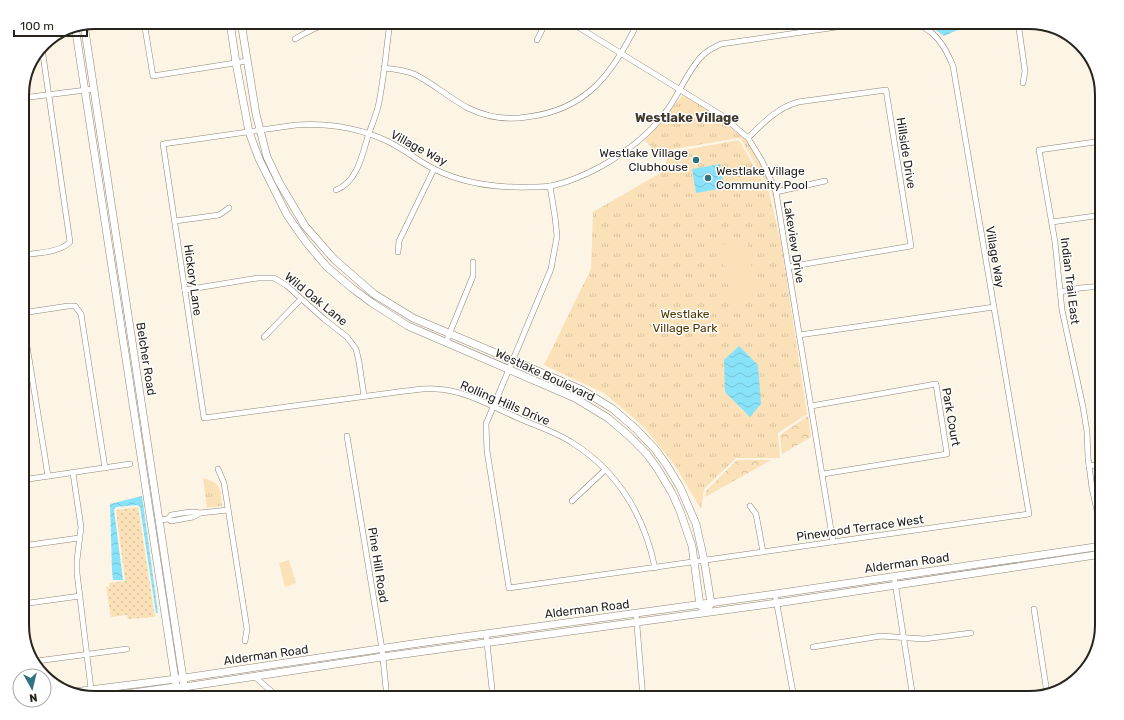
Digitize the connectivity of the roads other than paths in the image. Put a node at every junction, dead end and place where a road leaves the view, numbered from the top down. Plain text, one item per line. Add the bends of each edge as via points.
1 (145, 29) edge
2 (231, 29) edge
3 (242, 29) edge
4 (314, 29) edge
5 (388, 29) edge
6 (542, 29) edge
7 (582, 29) edge
8 (634, 29) edge
9 (823, 29) edge
10 (926, 29) edge
11 (1019, 29) edge
12 (85, 30) edge
13 (76, 32) edge
14 (295, 40) dead end
15 (537, 40) dead end
16 (622, 53) junction
17 (43, 54) edge
18 (247, 61) junction
19 (236, 63) junction
20 (384, 68) junction
21 (1023, 83) dead end
22 (94, 89) junction
23 (85, 90) junction
24 (680, 90) junction
25 (49, 95) junction
26 (29, 97) edge
27 (260, 130) junction
28 (248, 132) junction
29 (368, 134) junction
30 (748, 138) junction
31 (1095, 142) edge
32 (163, 144) joint
33 (434, 169) junction
34 (825, 181) dead end
35 (550, 186) junction
36 (336, 190) dead end
37 (776, 192) junction
38 (230, 208) dead end
39 (1095, 216) edge
40 (174, 221) junction
41 (1052, 222) junction
42 (398, 252) dead end
43 (29, 254) edge
44 (474, 262) dead end
45 (788, 267) junction
46 (1095, 287) edge
47 (185, 290) junction
48 (1060, 292) junction
49 (301, 299) junction
50 (994, 307) junction
51 (29, 313) edge
52 (450, 334) junction
53 (799, 335) junction
54 (264, 337) dead end
55 (446, 342) junction
56 (29, 358) edge
57 (512, 360) junction
58 (508, 369) junction
59 (364, 396) junction
60 (492, 406) junction
61 (811, 406) junction
62 (204, 418) joint
63 (347, 436) dead end
64 (130, 464) dead end
65 (1095, 465) edge
66 (1089, 466) junction
67 (105, 468) junction
68 (218, 469) dead end
69 (605, 470) junction
70 (73, 473) junction
71 (823, 474) junction
72 (48, 476) junction
73 (29, 479) edge
74 (572, 501) dead end
75 (1095, 502) edge
76 (750, 506) dead end
77 (228, 510) junction
78 (187, 512) junction
79 (200, 513) junction
80 (1029, 514) joint
81 (188, 518) junction
82 (168, 519) junction
83 (160, 520) junction
84 (150, 522) junction
85 (79, 538) junction
86 (833, 542) junction
87 (29, 545) edge
88 (1095, 547) edge
89 (763, 552) junction
90 (1095, 555) edge
91 (704, 560) junction
92 (694, 562) junction
93 (655, 568) junction
94 (894, 576) junction
95 (894, 585) junction
96 (775, 594) junction
97 (80, 596) junction
98 (29, 603) edge
99 (711, 603) junction
100 (777, 603) junction
101 (700, 605) junction
102 (1034, 608) dead end
103 (706, 612) junction
104 (636, 614) junction
105 (636, 622) junction
106 (971, 633) dead end
107 (486, 634) junction
108 (904, 638) junction
109 (244, 642) dead end
110 (487, 642) junction
111 (813, 647) dead end
112 (127, 649) dead end
113 (382, 649) junction
114 (87, 654) junction
115 (382, 657) junction
116 (40, 661) edge
117 (255, 677) junction
118 (184, 678) junction
119 (175, 679) junction
120 (175, 687) junction
121 (184, 687) junction
122 (91, 689) junction
123 (1046, 689) edge
124 (86, 690) edge
125 (147, 691) edge
126 (176, 691) edge
127 (185, 691) edge
128 (271, 691) edge
129 (386, 691) edge
130 (493, 691) edge
131 (642, 691) edge
132 (793, 691) edge
133 (912, 691) edge

1 - 19 street via 153,76
2 - 19 main road, Westlake Boulevard
3 - 18 main road, Westlake Boulevard
4 - 14 street
5 - 20 street
6 - 15 street
7 - 16 street, Lakeview Drive
8 - 16 street
9 - 24 street, Village Way via 721,44 703,55
10 - 50 street, Village Way via 947,51 953,66
11 - 21 street via 1025,71
12 - 22 main road, Belcher Road
13 - 23 main road, Belcher Road
16 - 20 street via 600,83 577,102 541,116 516,119 482,113 413,74
16 - 24 street, Lakeview Drive
17 - 25 street
18 - 19 street
18 - 27 main road, Westlake Boulevard
19 - 28 main road, Westlake Boulevard
20 - 29 street via 378,108
22 - 23 street
22 - 83 main road, Belcher Road
23 - 25 street
23 - 84 main road, Belcher Road
24 - 30 street, Lakeview Drive via 721,115
24 - 35 street, Village Way via 662,117 633,146 599,168
25 - 26 street
25 - 43 street via 70,242 55,250
27 - 28 street, Village Way
27 - 29 street, Village Way via 311,124 346,128
27 - 52 main road, Westlake Boulevard via 279,182 302,221 334,260 374,294 412,318
28 - 32 street, Village Way
28 - 55 main road, Westlake Boulevard via 287,215 326,267 372,303 408,326
29 - 33 street, Village Way via 387,141
29 - 36 street via 355,173 344,187
30 - 37 street, Lakeview Drive
30 - 45 street, Hillside Drive via 788,105 886,90 910,246
31 - 41 street, Indian Trail East via 1039,150
32 - 40 street, Hickory Lane
33 - 35 street, Village Way via 486,185
33 - 42 street via 399,242
34 - 37 street
35 - 57 street via 557,236 551,269
37 - 45 street, Lakeview Drive
38 - 40 street via 219,215
39 - 41 street
40 - 47 street, Hickory Lane
41 - 48 street, Indian Trail East
44 - 52 street via 474,276
45 - 53 street, Lakeview Drive
46 - 48 street
47 - 49 street, Wild Oak Lane via 258,278 274,278
47 - 62 street, Hickory Lane
48 - 66 street, Indian Trail East via 1084,413
49 - 54 street
49 - 59 street, Wild Oak Lane via 347,337 356,349
50 - 53 street
50 - 80 street, Village Way
51 - 67 street via 75,306 81,314
52 - 55 street
52 - 57 main road, Westlake Boulevard
53 - 61 street, Lakeview Drive
55 - 58 main road, Westlake Boulevard
56 - 72 street
57 - 58 street
57 - 91 main road, Westlake Boulevard via 582,390 612,409 636,429 655,449 680,487 696,524
58 - 60 street
58 - 92 main road, Westlake Boulevard via 576,398 608,418 646,453 672,493 686,525
59 - 60 street, Rolling Hills Drive via 435,388 458,392
59 - 62 street, Rolling Hills Drive
60 - 69 street, Rolling Hills Drive via 570,441
60 - 93 street, Pinewood Terrace West via 486,424 487,451 509,588
61 - 71 street, Lakeview Drive
61 - 71 street, Park Court via 936,384 947,454
63 - 113 street, Pine Hill Road
64 - 67 street
65 - 66 street
66 - 75 street, Indian Trail East
67 - 70 street
68 - 77 street via 224,483
69 - 74 street
69 - 93 street, Rolling Hills Drive via 636,510
70 - 72 street
70 - 85 street via 81,527
71 - 86 street, Lakeview Drive
72 - 73 street
76 - 89 street via 756,514
77 - 79 street
77 - 109 street via 246,629
78 - 79 street
78 - 81 street
78 - 82 street via 170,515
79 - 81 street
80 - 86 street, Pinewood Terrace West
81 - 82 street via 171,521
82 - 83 street
83 - 84 main road
83 - 118 main road, Belcher Road
84 - 119 main road, Belcher Road
85 - 87 street
85 - 97 street via 77,573
86 - 89 street, Pinewood Terrace West
88 - 94 main road, Alderman Road
89 - 91 street, Pinewood Terrace West
90 - 95 main road, Alderman Road
91 - 92 street, Pinewood Terrace West
91 - 99 main road, Westlake Boulevard
92 - 93 street, Pinewood Terrace West
92 - 101 main road, Westlake Boulevard
94 - 95 street
94 - 96 main road, Alderman Road
95 - 100 main road, Alderman Road
95 - 108 street
96 - 99 main road, Alderman Road
96 - 100 street
97 - 98 street
97 - 114 street
99 - 101 main road, Alderman Road
99 - 103 main road
100 - 103 main road, Alderman Road
100 - 132 street
101 - 103 main road
101 - 104 main road, Alderman Road
102 - 123 street
103 - 105 main road, Alderman Road
104 - 105 street
104 - 107 main road, Alderman Road
105 - 110 main road, Alderman Road
105 - 131 street
106 - 108 street via 924,639
107 - 110 street
107 - 113 main road, Alderman Road
108 - 111 street via 881,636
108 - 133 street
110 - 115 main road, Alderman Road
110 - 130 street
112 - 114 street
113 - 115 street, Pine Hill Road
113 - 118 main road, Alderman Road
114 - 116 street
114 - 122 street
115 - 117 main road, Alderman Road
115 - 129 street, Pine Hill Road
117 - 121 main road, Alderman Road
117 - 128 street
118 - 119 main road, Alderman Road
118 - 121 main road, Belcher Road
119 - 120 main road, Belcher Road
119 - 122 main road, Alderman Road
120 - 121 main road, Alderman Road
120 - 125 main road, Alderman Road
120 - 126 main road, Belcher Road
121 - 127 main road, Belcher Road
122 - 124 main road, Alderman Road

